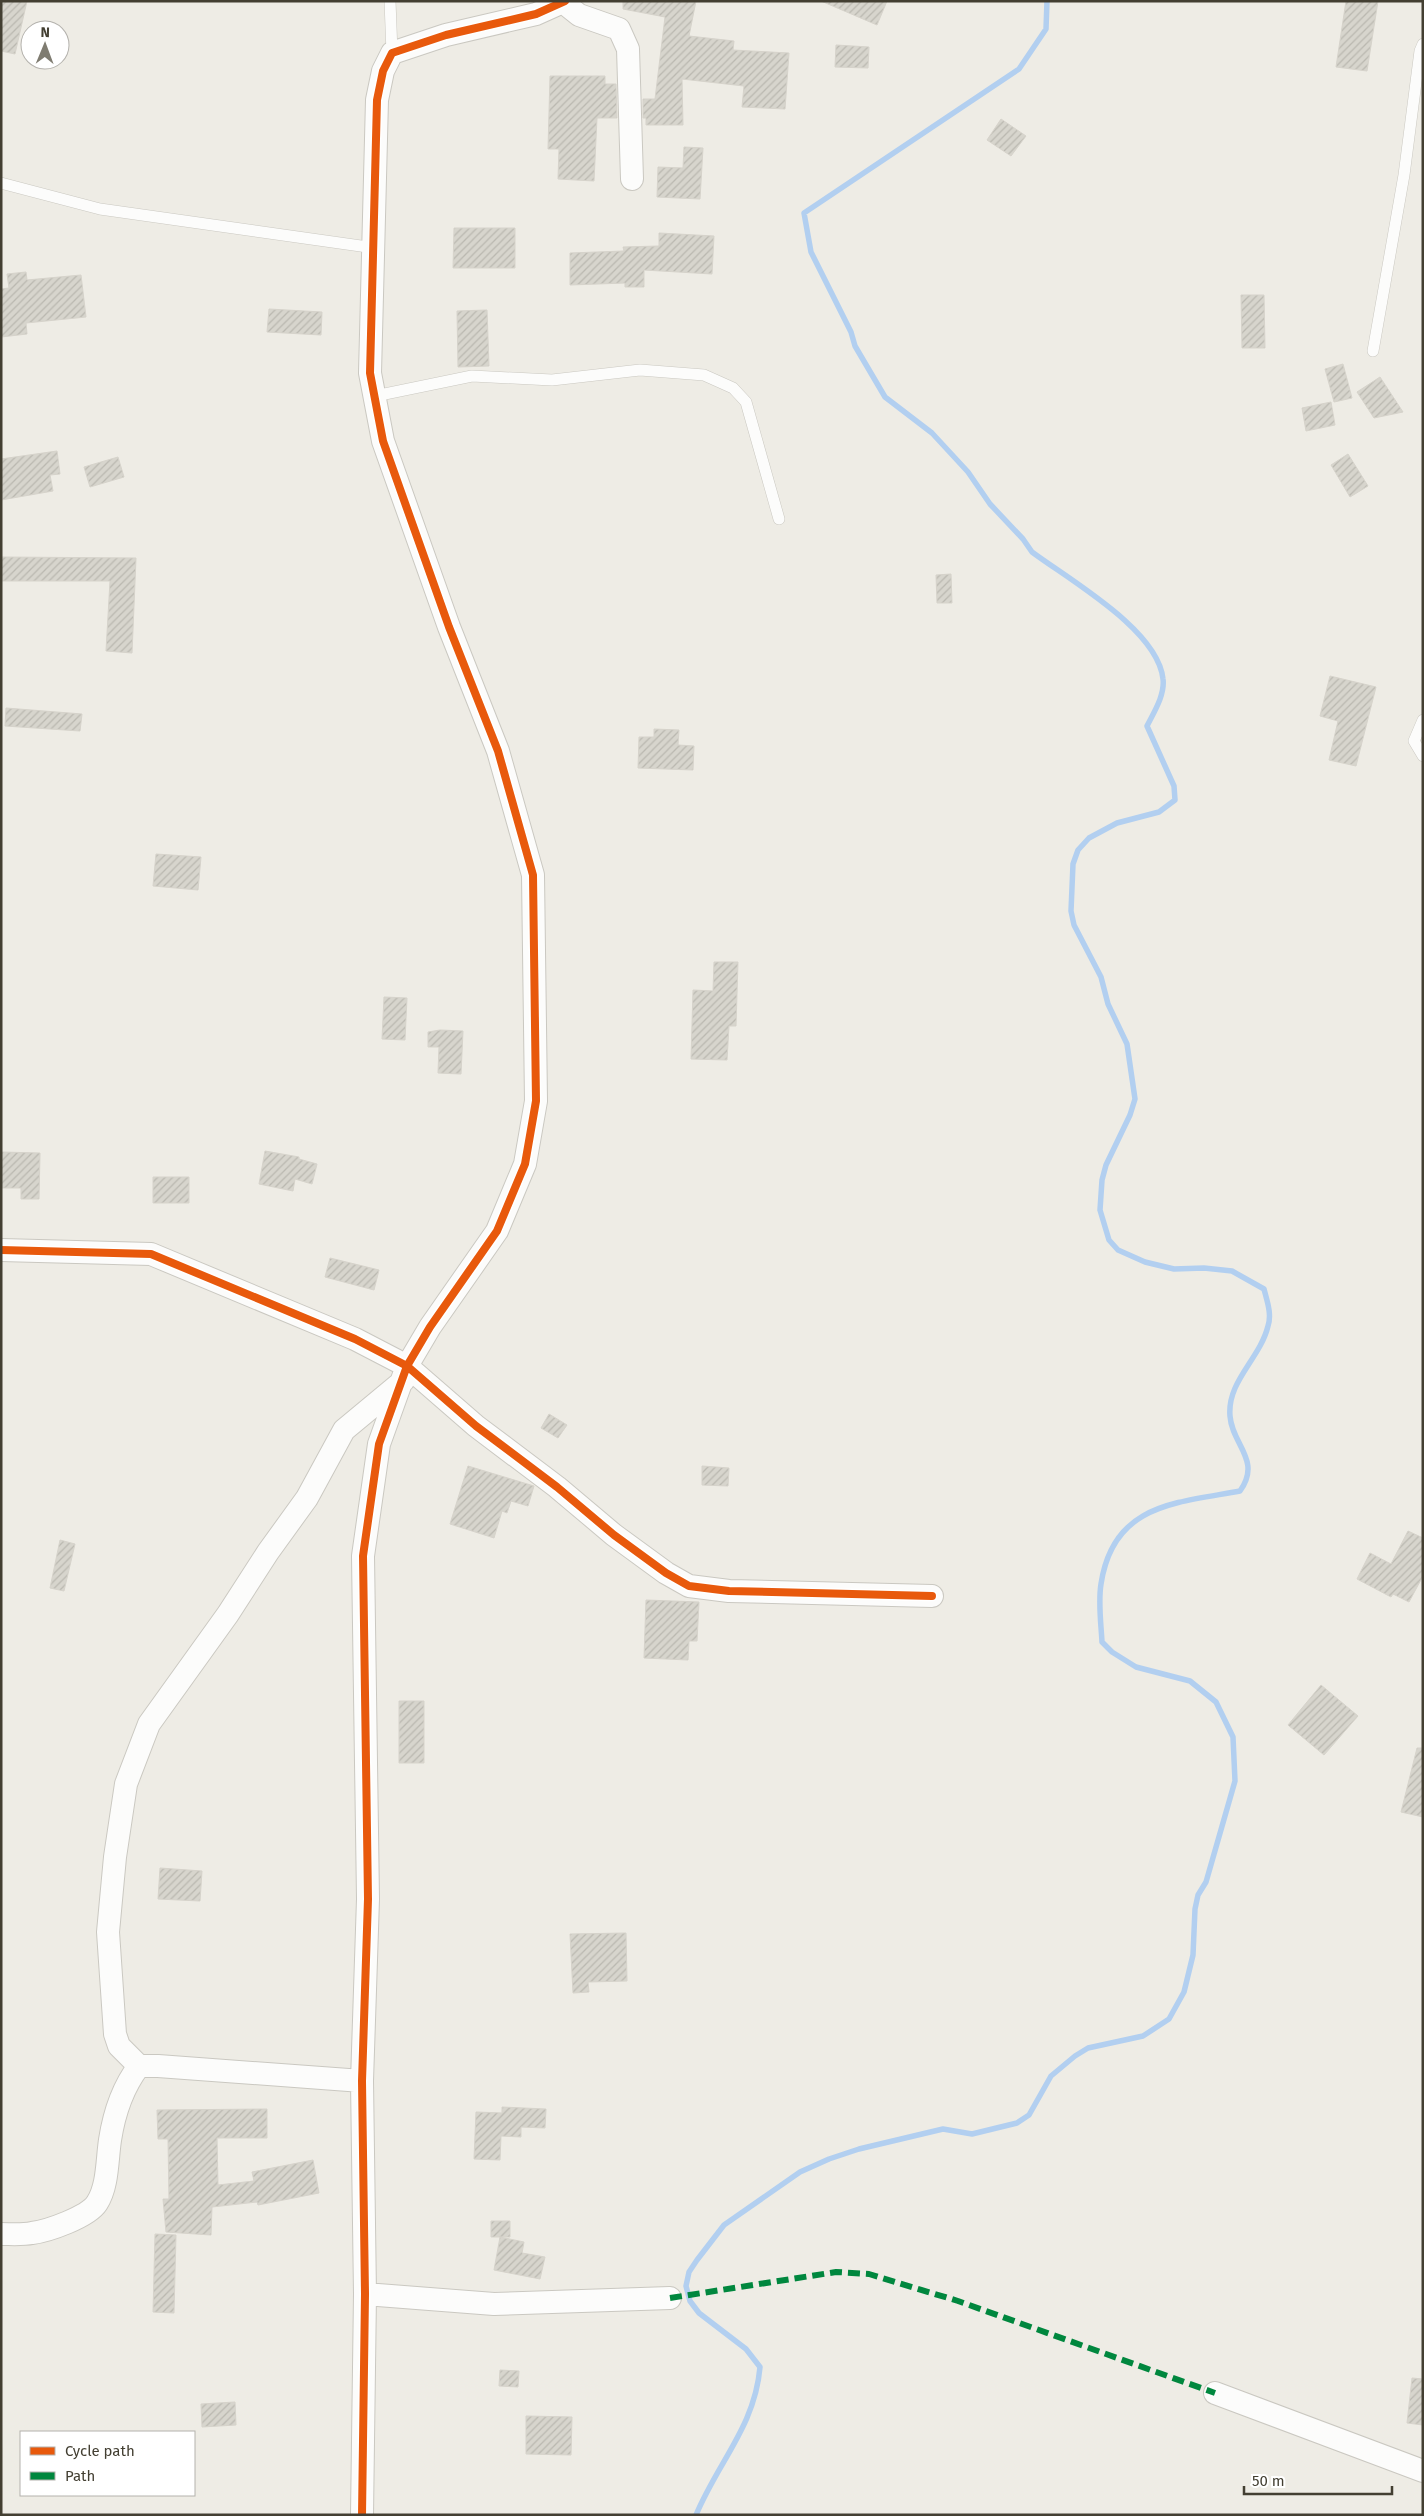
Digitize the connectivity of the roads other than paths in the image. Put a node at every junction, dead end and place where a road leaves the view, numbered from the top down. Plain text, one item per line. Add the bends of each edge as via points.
1 (390, 1) edge
2 (564, 2) edge
3 (1423, 44) edge
4 (392, 53) junction
5 (632, 179) dead end
6 (1, 183) edge
7 (375, 248) junction
8 (1373, 352) dead end
9 (375, 396) junction
10 (779, 519) dead end
11 (1423, 720) edge
12 (1423, 756) edge
13 (1, 1250) edge
14 (405, 1373) junction
15 (932, 1596) dead end
16 (139, 2066) junction
17 (362, 2081) junction
18 (1, 2234) edge
19 (365, 2294) junction
20 (670, 2298) dead end
21 (1215, 2393) dead end
22 (1423, 2471) edge
23 (362, 2515) edge

1 - 4 lane
2 - 4 street via 536,14 446,35
2 - 5 street via 579,15 619,30 628,49
3 - 8 lane
4 - 7 street via 377,100
6 - 7 lane via 100,209
7 - 9 street via 370,373
9 - 10 lane via 472,376 552,380 640,370 704,375 733,388 746,402
9 - 14 street via 383,441 449,627 498,750 533,875 536,1101 524,1164 497,1231 430,1327
11 - 12 lane via 1414,741
13 - 14 street via 151,1254 355,1339
14 - 15 street via 557,1487 614,1535 689,1586 728,1591
14 - 16 street via 344,1430 307,1498 149,1724 135,1756 126,1784 108,1932 115,2034 119,2046
14 - 17 street via 379,1444 363,1556 368,1899
16 - 17 street
16 - 18 street via 122,2096 110,2138 105,2180 97,2203 82,2216 33,2233
17 - 19 street
19 - 20 street via 494,2304
19 - 23 street
21 - 22 street

